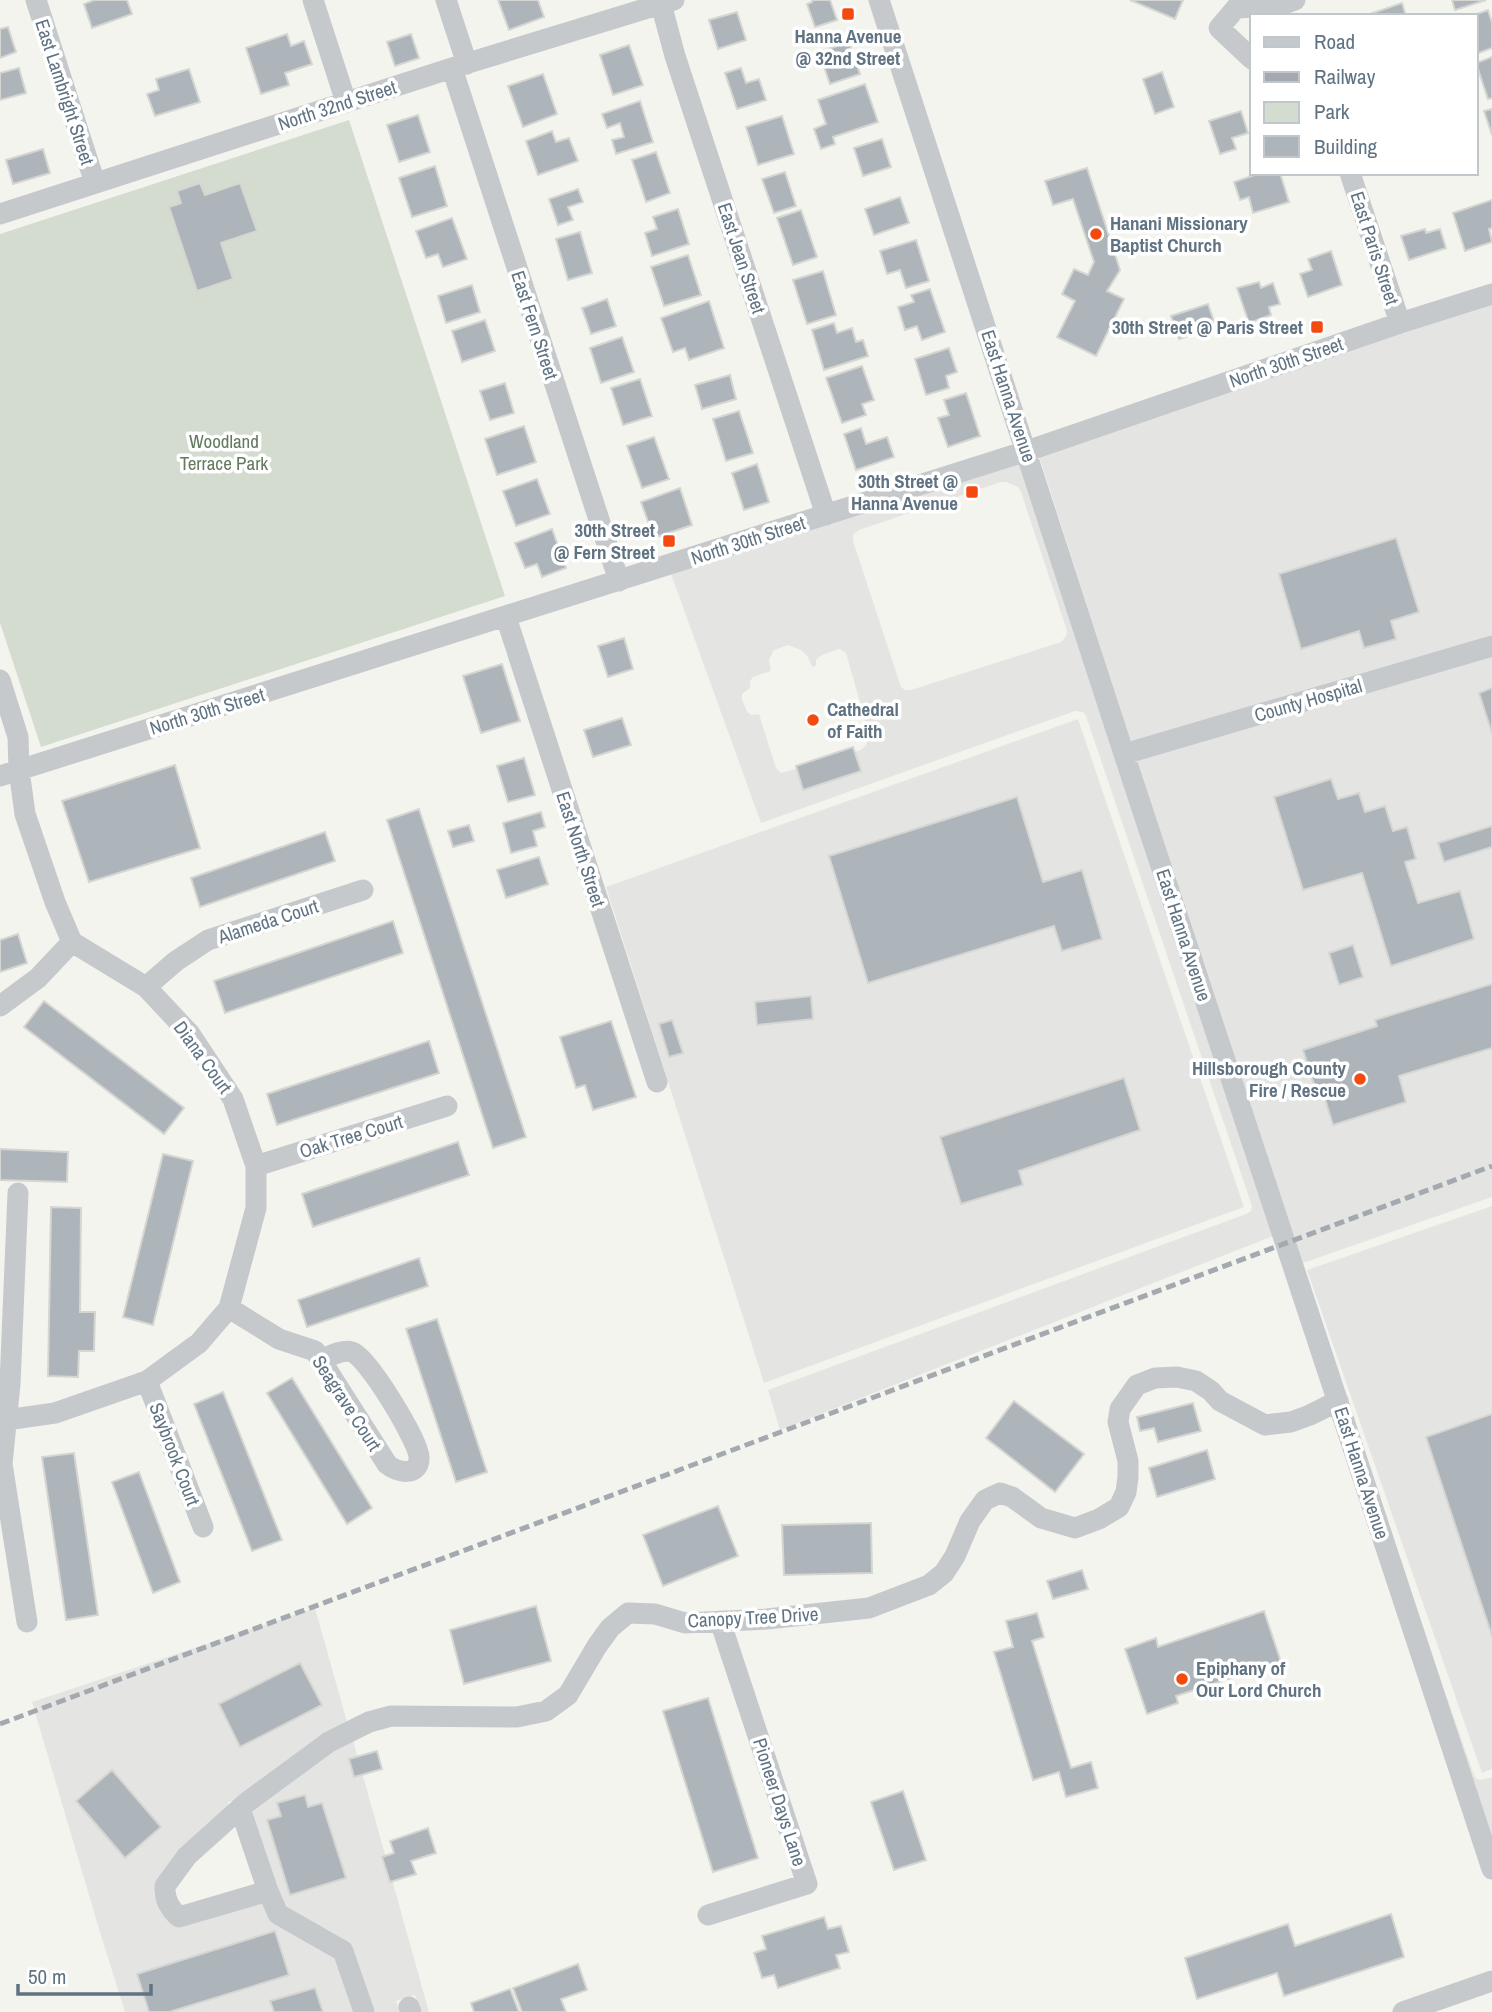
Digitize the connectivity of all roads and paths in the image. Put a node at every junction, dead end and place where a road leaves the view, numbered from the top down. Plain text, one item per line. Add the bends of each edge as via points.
1 (36, 0) edge
2 (313, 0) edge
3 (446, 0) edge
4 (880, 0) edge
5 (1295, 0) edge
6 (665, 2) edge
7 (1250, 57) edge
8 (460, 66) junction
9 (346, 102) junction
10 (1351, 175) edge
11 (95, 183) junction
12 (0, 214) edge
13 (1492, 294) edge
14 (1400, 323) junction
15 (1027, 451) junction
16 (826, 515) junction
17 (618, 581) junction
18 (506, 617) junction
19 (1492, 646) edge
20 (0, 680) edge
21 (1124, 754) junction
22 (10, 773) edge
23 (362, 890) dead end
24 (72, 942) junction
25 (145, 987) junction
26 (0, 1006) edge
27 (657, 1082) dead end
28 (447, 1106) dead end
29 (256, 1166) junction
30 (18, 1193) dead end
31 (229, 1308) junction
32 (321, 1360) junction
33 (147, 1381) junction
34 (1338, 1401) junction
35 (2, 1421) edge
36 (204, 1527) dead end
37 (720, 1621) junction
38 (27, 1622) dead end
39 (240, 1808) junction
40 (1492, 1869) edge
41 (268, 1891) junction
42 (708, 1914) dead end
43 (1492, 1981) edge
44 (364, 2012) edge
45 (1403, 2012) edge

1 - 11 street, East Lambright Street
2 - 9 street
3 - 8 street, East Fern Street
4 - 15 street, East Hanna Avenue
5 - 7 street via 1279,6 1236,8 1219,28
6 - 8 street, North 32nd Street
6 - 16 street, East Jean Street via 676,56
8 - 9 street, North 32nd Street
8 - 17 street, East Fern Street
9 - 11 street, North 32nd Street
10 - 14 street, East Paris Street
11 - 12 street, North 32nd Street
13 - 14 street, North 30th Street
14 - 15 street, North 30th Street
15 - 16 street, North 30th Street
15 - 21 street, East Hanna Avenue
16 - 17 street, North 30th Street
17 - 18 street, North 30th Street
18 - 22 street, North 30th Street
18 - 27 street, East North Street
19 - 21 street, County Hospital
20 - 22 street via 18,737
21 - 34 street, East Hanna Avenue
22 - 24 street
23 - 25 street, Alameda Court via 208,940
24 - 25 street, Diana Court
24 - 26 street via 38,978
25 - 29 street, Diana Court via 190,1034 233,1099
28 - 29 street, Oak Tree Court
29 - 31 street, Diana Court via 256,1208
30 - 35 street via 10,1384
31 - 32 street, Seagrave Court via 279,1339 316,1351
31 - 33 street, Diana Court via 199,1343
32 - 32 street, Seagrave Court via 387,1464 409,1472 419,1457 403,1418 365,1362 346,1351
33 - 35 street, Diana Court via 55,1413
33 - 36 street, Saybrook Court
34 - 37 street, Canopy Tree Drive via 1291,1422 1265,1424 1220,1401 1196,1381 1155,1378 1137,1385 1120,1409 1118,1422 1128,1461 1126,1492 1119,1507 1099,1519 1075,1528 1041,1518 1000,1493 985,1500 944,1573 929,1585 869,1608
34 - 40 street, East Hanna Avenue
35 - 38 street via 2,1464
37 - 39 street, Canopy Tree Drive via 685,1623 655,1614 628,1613 610,1628 568,1695 546,1711 517,1717 391,1716 369,1722 329,1742
37 - 42 street, Pioneer Days Lane via 807,1884
39 - 41 street
39 - 41 street, Canopy Tree Drive via 187,1856 165,1886 166,1898 179,1917
41 - 44 street via 278,1914 343,1951
43 - 45 street

